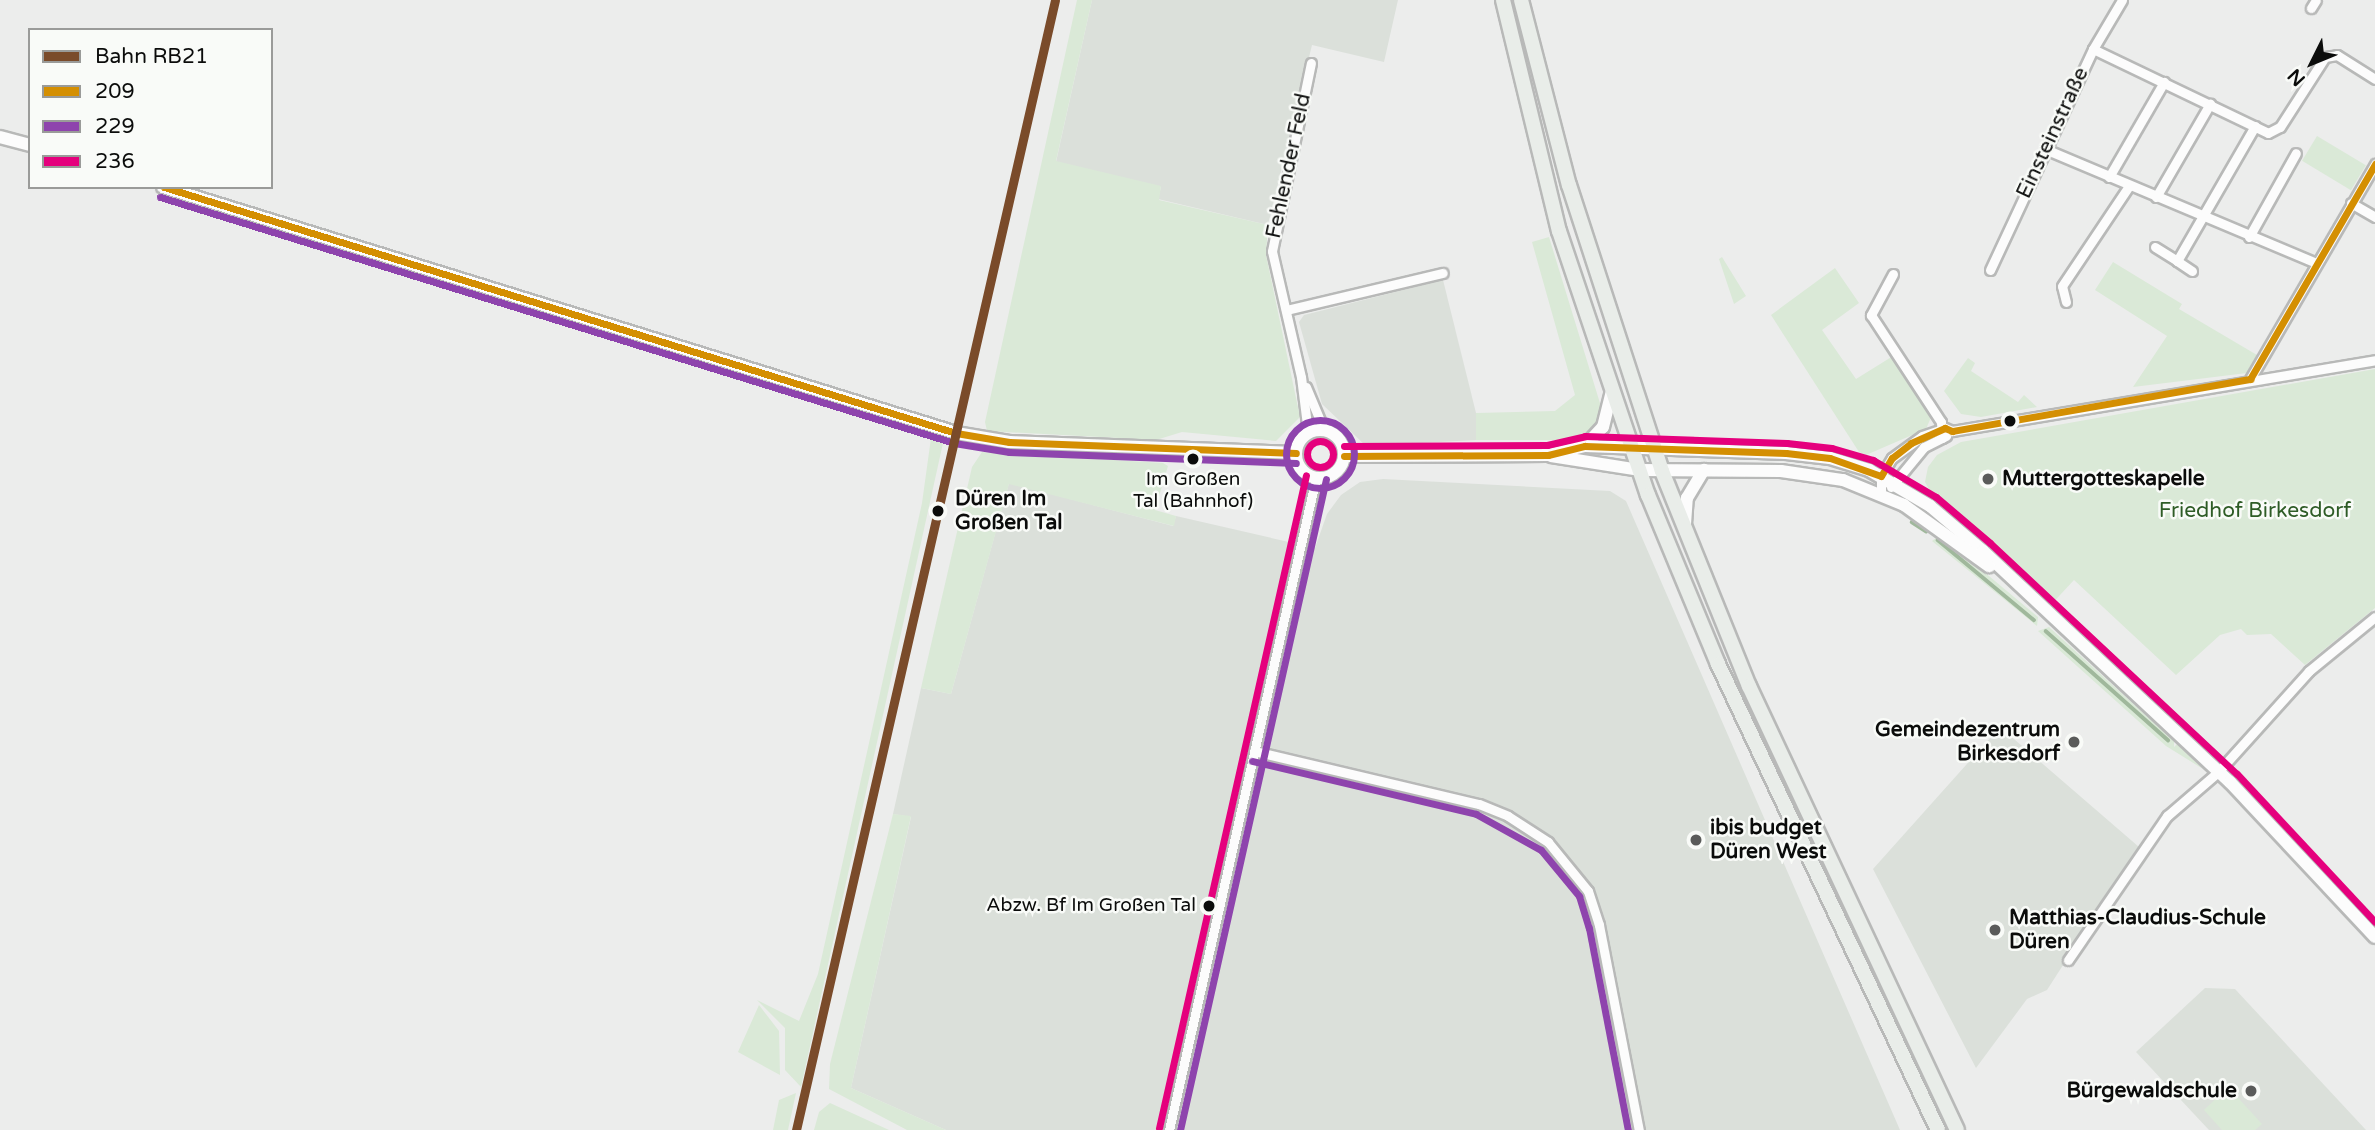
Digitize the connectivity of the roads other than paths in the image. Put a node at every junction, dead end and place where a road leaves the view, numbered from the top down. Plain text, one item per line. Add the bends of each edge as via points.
1 (1503, 0) edge
2 (1521, 0) edge
3 (2122, 0) edge
4 (2093, 49) junction
5 (1311, 63) dead end
6 (2375, 79) edge
7 (2164, 82) junction
8 (2210, 104) junction
9 (2255, 126) junction
10 (0, 137) edge
11 (28, 144) edge
12 (2045, 149) junction
13 (2296, 153) dead end
14 (2375, 164) edge
15 (2109, 177) junction
16 (2129, 186) junction
17 (169, 189) edge
18 (2156, 197) junction
19 (2351, 203) junction
20 (2203, 217) junction
21 (2375, 217) edge
22 (2249, 237) junction
23 (2155, 247) dead end
24 (2177, 261) junction
25 (2316, 263) junction
26 (1990, 270) dead end
27 (2192, 271) dead end
28 (1443, 273) dead end
29 (1893, 274) dead end
30 (2066, 302) dead end
31 (1286, 310) junction
32 (2375, 360) edge
33 (1301, 377) junction
34 (2250, 379) junction
35 (1612, 392) junction
36 (1324, 430) junction
37 (1308, 433) junction
38 (1941, 433) junction
39 (1585, 446) junction
40 (1632, 449) junction
41 (1654, 450) junction
42 (1296, 453) junction
43 (1548, 455) junction
44 (1344, 456) junction
45 (1639, 470) junction
46 (1704, 470) junction
47 (1662, 471) junction
48 (1881, 476) junction
49 (1316, 477) junction
50 (1895, 484) junction
51 (1881, 494) junction
52 (1685, 527) junction
53 (2012, 583) junction
54 (2375, 617) edge
55 (1254, 751) junction
56 (2218, 772) junction
57 (2375, 937) edge
58 (2068, 960) dead end
59 (1169, 1130) edge
60 (1639, 1130) edge
61 (1938, 1130) edge
62 (1957, 1130) edge

1 - 35 main road via 1559,231
2 - 41 main road via 1569,185
3 - 4 street, Einsteinstraße
4 - 7 street
4 - 12 street, Einsteinstraße
5 - 31 street, Fehlender Feld via 1272,238
6 - 9 street via 2330,54 2277,130 2268,132
7 - 8 street
7 - 15 street
8 - 9 street
8 - 18 street
9 - 20 street
10 - 11 main road
12 - 15 street
12 - 26 street, Einsteinstraße
13 - 22 street
14 - 19 street
15 - 16 street
16 - 18 street
16 - 30 street via 2062,286
17 - 42 main road via 956,433 1009,442
18 - 20 street
19 - 21 street
19 - 25 street
20 - 22 street
20 - 24 street
22 - 25 street
23 - 24 street
24 - 27 street
25 - 34 street
28 - 31 street
29 - 38 street via 1871,315 1930,403
31 - 33 street, Fehlender Feld
32 - 34 street
33 - 36 street, Fehlender Feld
33 - 37 street, Fehlender Feld
34 - 38 street
35 - 39 main road via 1603,427
35 - 40 main road
36 - 37 main road
36 - 44 main road via 1341,442
37 - 42 main road
38 - 48 street via 1896,454
38 - 50 street via 1915,456
39 - 40 main road
39 - 43 main road
40 - 41 main road
40 - 45 main road
41 - 47 main road
41 - 48 main road via 1813,456
42 - 49 main road via 1302,469
43 - 44 main road
43 - 45 main road
44 - 49 main road via 1335,473
45 - 47 main road
45 - 61 main road via 1718,664
46 - 47 main road
46 - 51 main road via 1811,474
46 - 52 main road via 1686,498
47 - 52 main road
48 - 50 main road
48 - 51 street
49 - 55 street
50 - 51 street
50 - 53 main road via 1948,521
51 - 53 main road via 1938,527
52 - 62 main road via 1775,743
53 - 56 main road
54 - 56 street via 2309,671
55 - 59 street
55 - 60 street via 1479,804 1548,842 1588,891 1599,925
56 - 57 main road
56 - 58 street via 2167,816

